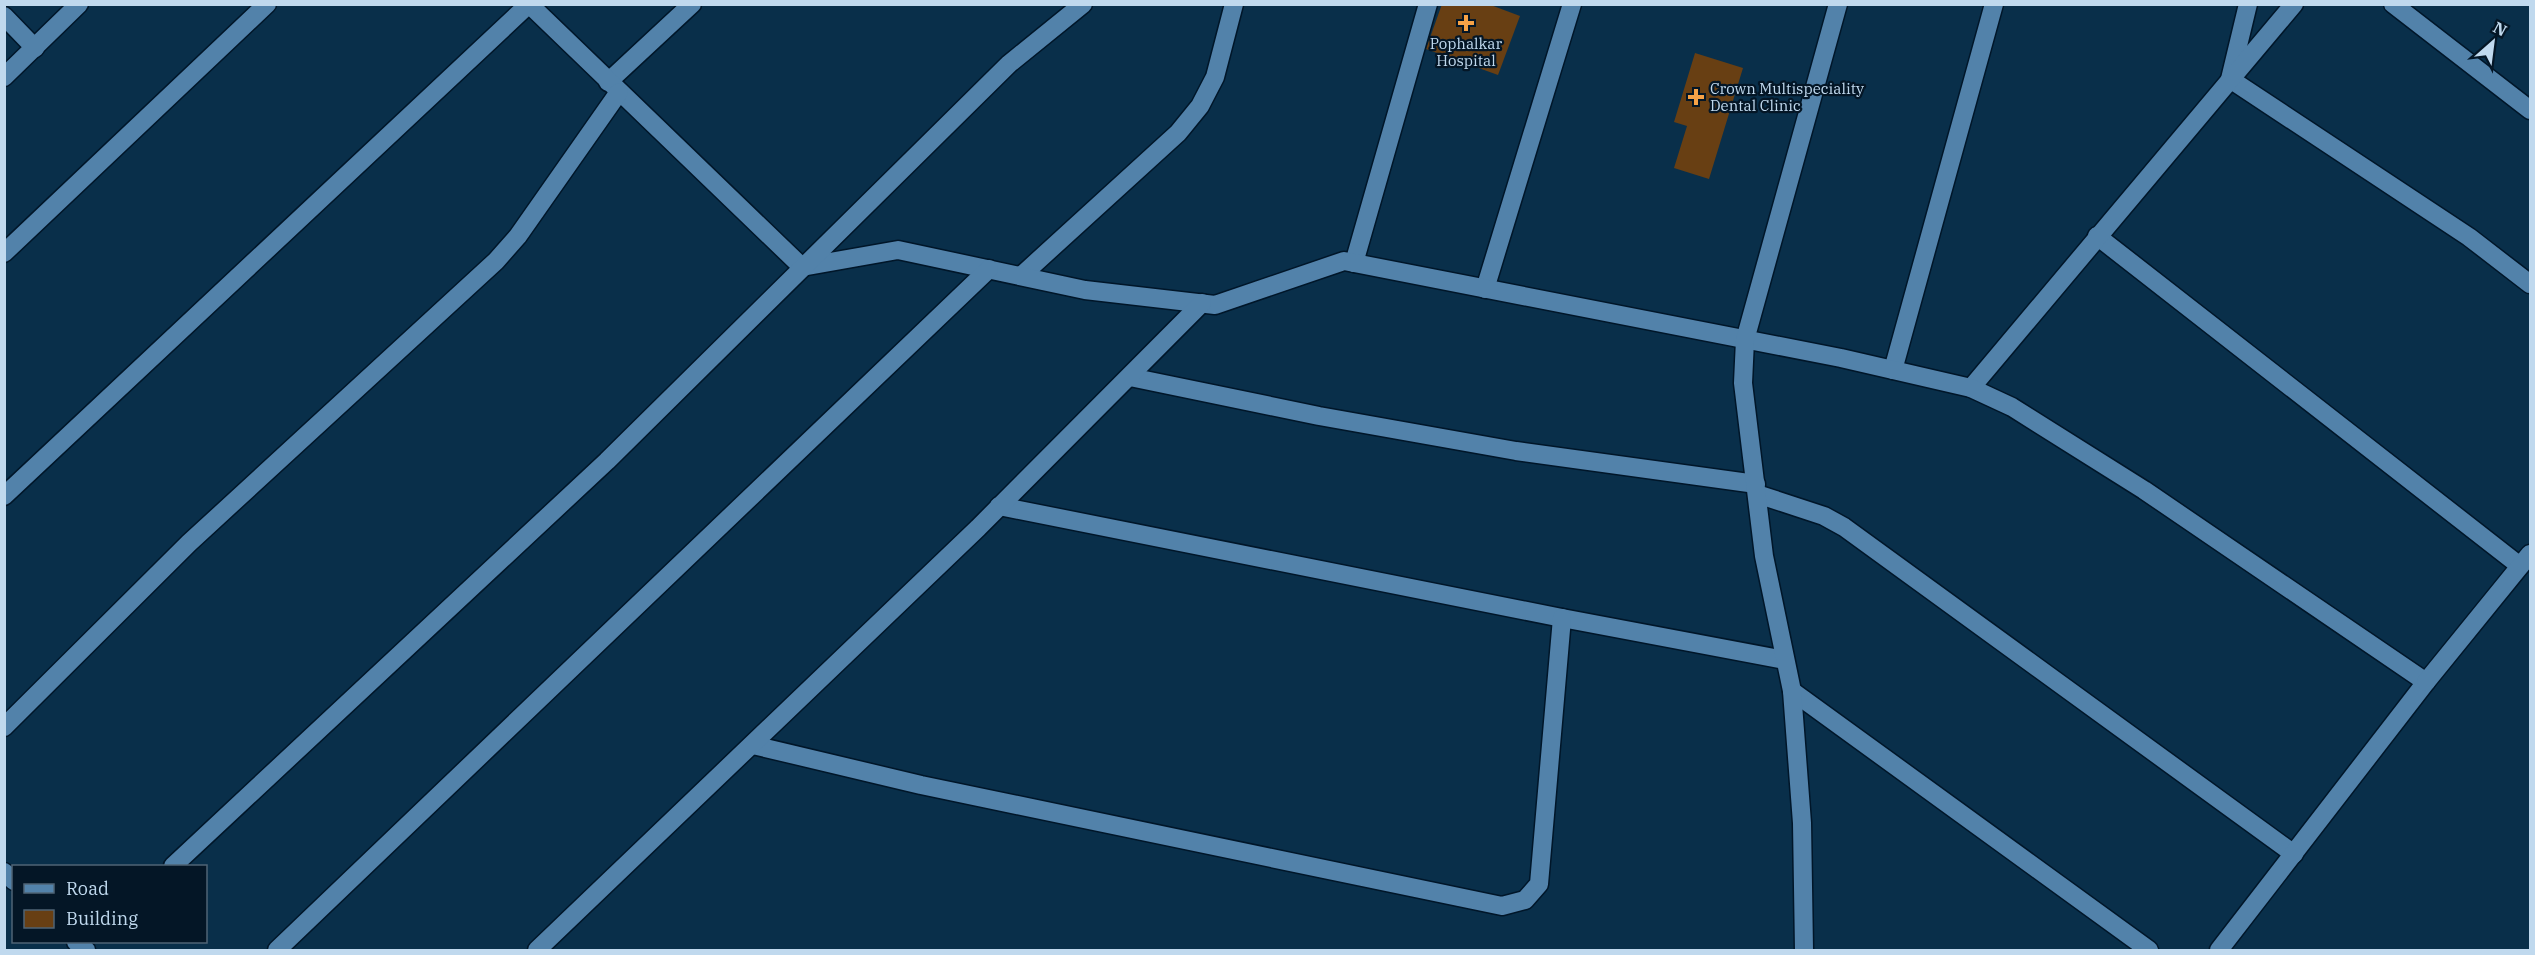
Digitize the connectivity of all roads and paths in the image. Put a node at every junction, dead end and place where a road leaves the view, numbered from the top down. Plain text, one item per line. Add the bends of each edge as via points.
1 (80, 4) edge
2 (267, 4) edge
3 (692, 4) edge
4 (1083, 4) edge
5 (1234, 4) edge
6 (1428, 4) edge
7 (1572, 4) edge
8 (1838, 4) edge
9 (1994, 4) edge
10 (2248, 4) edge
11 (2294, 4) edge
12 (2393, 4) edge
13 (4, 16) edge
14 (35, 48) junction
15 (4, 77) edge
16 (2230, 79) junction
17 (614, 87) junction
18 (2530, 110) edge
19 (2097, 237) junction
20 (4, 253) edge
21 (1354, 263) junction
22 (802, 267) junction
23 (989, 269) junction
24 (1021, 276) junction
25 (2530, 284) edge
26 (1485, 289) junction
27 (1202, 303) junction
28 (1745, 340) junction
29 (1893, 370) junction
30 (1130, 377) junction
31 (1971, 388) junction
32 (1756, 489) junction
33 (4, 496) edge
34 (999, 506) junction
35 (2525, 560) edge
36 (1562, 618) junction
37 (1785, 660) junction
38 (2426, 682) junction
39 (1792, 691) junction
40 (4, 727) edge
41 (753, 745) junction
42 (2294, 854) junction
43 (174, 865) edge
44 (278, 951) edge
45 (537, 951) edge
46 (1804, 951) edge
47 (2149, 951) edge
48 (2219, 951) edge

1 - 14 street
2 - 20 street
3 - 17 street
4 - 22 street via 1009,64
5 - 24 street via 1215,77 1200,106 1178,133
6 - 21 street
7 - 26 street
8 - 28 street
9 - 29 street
10 - 16 street
11 - 16 street
12 - 18 street
13 - 14 street
14 - 15 street
16 - 19 street
16 - 25 street via 2469,237
17 - 22 street
17 - 33 street via 529,4
17 - 40 street via 518,236 496,261 189,543
19 - 31 street
19 - 35 street
21 - 26 street
21 - 27 street via 1344,261 1215,305
22 - 23 street via 898,250
22 - 43 street via 608,462
23 - 24 street
23 - 44 street
24 - 27 street via 1085,290
26 - 28 street
27 - 30 street
28 - 29 street
28 - 32 street via 1743,383
29 - 31 street
30 - 32 street via 1319,416
30 - 34 street
31 - 38 street via 2012,407 2144,490
32 - 37 street via 1764,556
32 - 42 street via 1844,526
34 - 36 street
34 - 41 street
35 - 38 street
36 - 37 street
36 - 41 street via 1539,884 1525,900 1502,906 921,785
37 - 39 street
38 - 42 street
39 - 46 street via 1802,823
39 - 47 street
41 - 45 street
42 - 48 street

